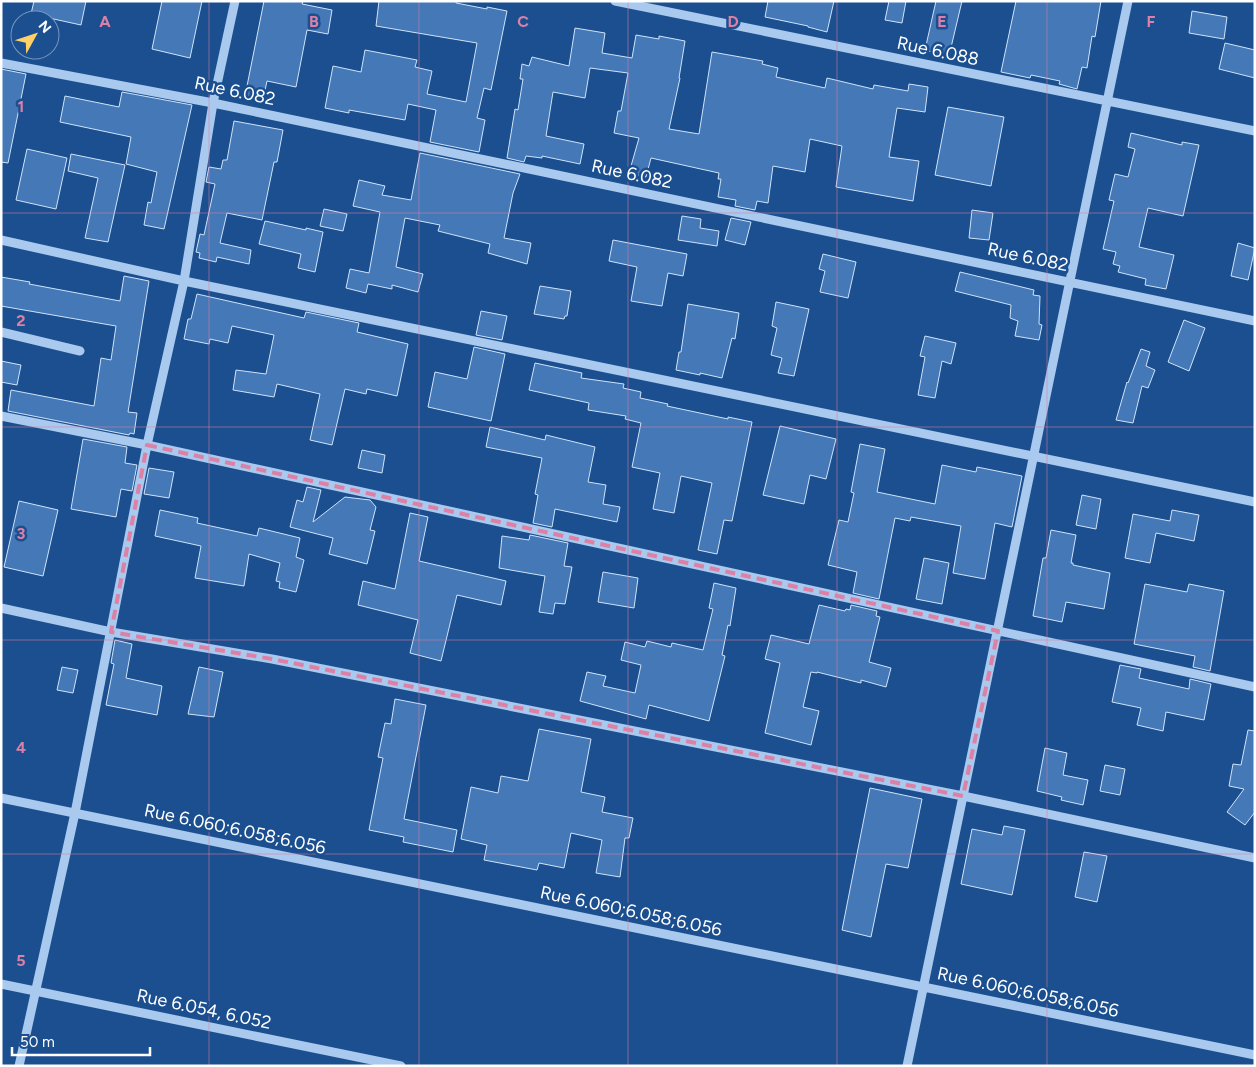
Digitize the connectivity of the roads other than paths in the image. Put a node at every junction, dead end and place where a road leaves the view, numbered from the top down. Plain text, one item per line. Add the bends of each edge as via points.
1 (234, 1) edge
2 (615, 1) edge
3 (1128, 1) edge
4 (1, 62) edge
5 (1108, 102) junction
6 (213, 103) junction
7 (1255, 131) edge
8 (1, 240) edge
9 (184, 281) junction
10 (1070, 282) junction
11 (1255, 321) edge
12 (1, 332) edge
13 (80, 351) dead end
14 (1, 416) edge
15 (147, 445) junction
16 (1034, 457) junction
17 (1255, 502) edge
18 (1, 608) edge
19 (998, 631) junction
20 (111, 632) junction
21 (1255, 687) edge
22 (963, 796) junction
23 (1, 798) edge
24 (75, 813) junction
25 (1255, 858) edge
26 (1, 984) edge
27 (924, 987) junction
28 (36, 991) junction
29 (1255, 1055) edge
30 (20, 1066) edge
31 (401, 1066) edge
32 (907, 1066) edge

1 - 6 street
2 - 5 street, Rue 6.088
3 - 5 street
4 - 6 street, Rue 6.082
5 - 7 street, Rue 6.088
5 - 10 street
6 - 9 street
6 - 10 street, Rue 6.082
8 - 9 street
9 - 15 street
9 - 16 street
10 - 11 street, Rue 6.082
10 - 16 street
12 - 13 street
14 - 15 street
15 - 19 street
15 - 20 street
16 - 17 street
16 - 19 street
18 - 20 street
19 - 21 street
19 - 22 street
20 - 22 street via 272,659
20 - 24 street
22 - 25 street
22 - 27 street
23 - 24 street, Rue 6.060;6.058;6.056
24 - 27 street, Rue 6.060;6.058;6.056
24 - 28 street
26 - 28 street, Rue 6.054, 6.052
27 - 29 street, Rue 6.060;6.058;6.056
27 - 32 street
28 - 30 street
28 - 31 street, Rue 6.054, 6.052

